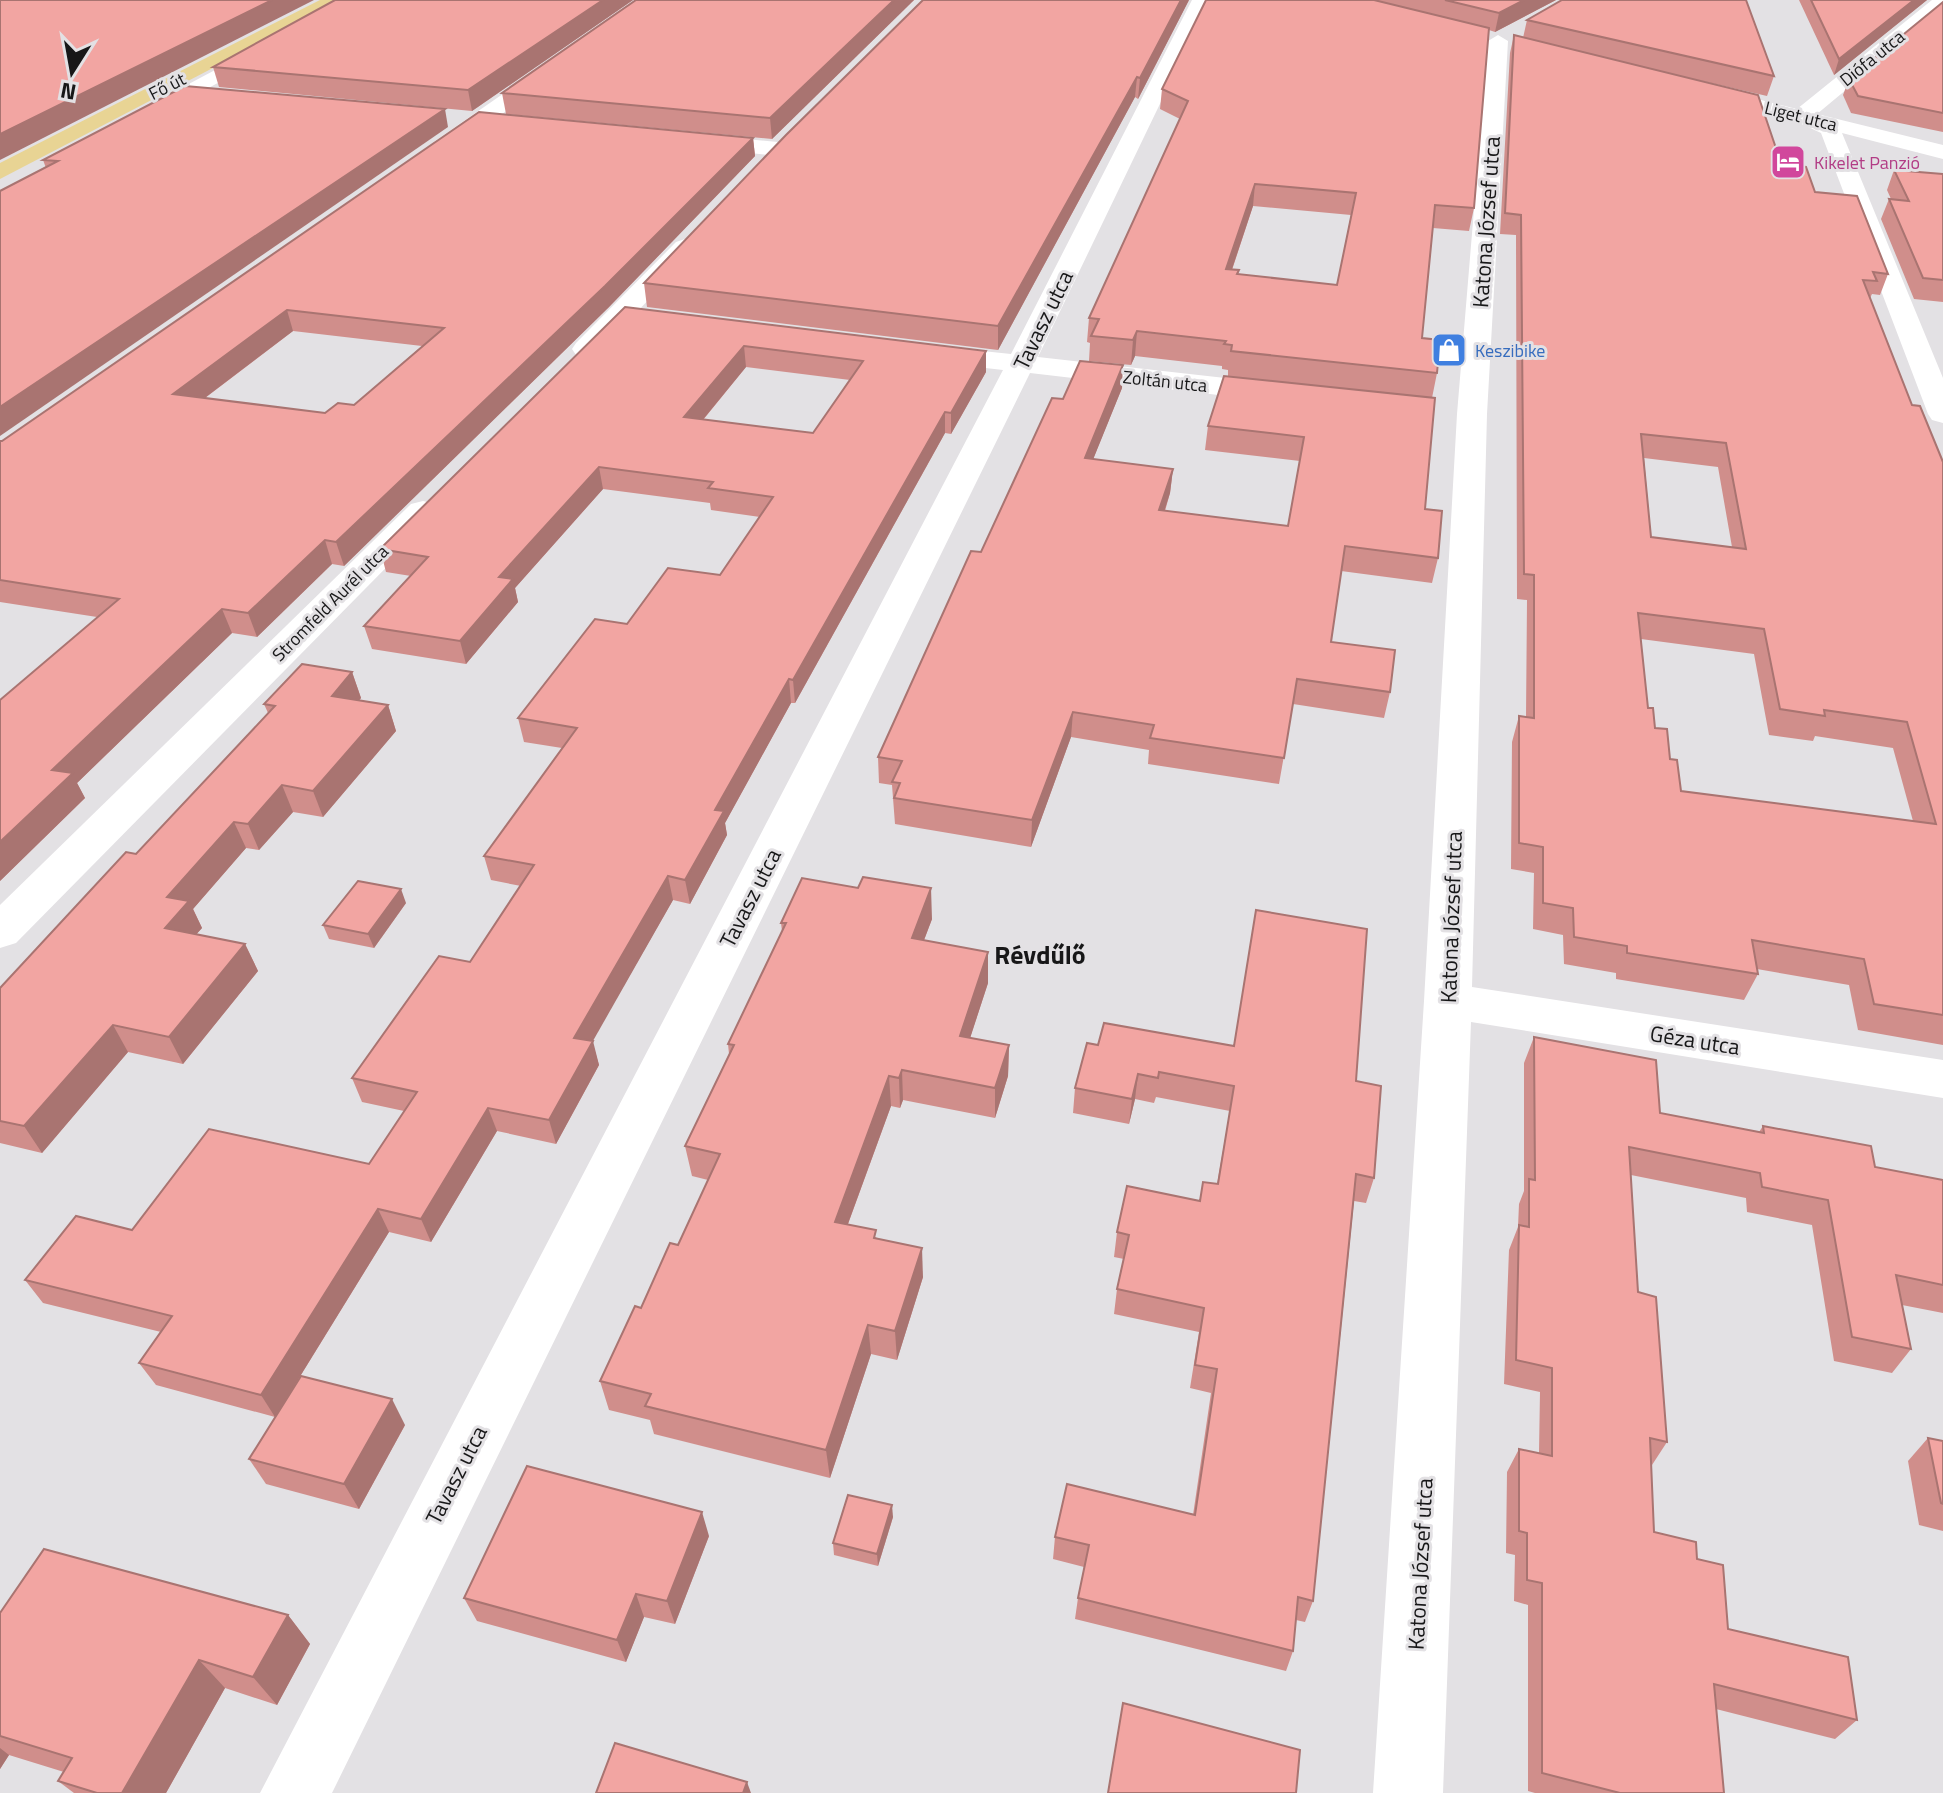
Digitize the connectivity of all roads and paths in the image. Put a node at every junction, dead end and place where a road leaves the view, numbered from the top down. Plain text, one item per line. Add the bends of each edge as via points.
1 (334, 0) edge
2 (360, 0) edge
3 (650, 0) edge
4 (1201, 0) edge
5 (1943, 0) edge
6 (1501, 39) edge
7 (1680, 86) edge
8 (185, 93) junction
9 (232, 97) edge
10 (1801, 116) junction
11 (448, 118) edge
12 (479, 121) junction
13 (510, 124) edge
14 (668, 139) edge
15 (779, 150) edge
16 (1943, 152) edge
17 (427, 157) edge
18 (0, 172) edge
19 (0, 193) edge
20 (705, 226) edge
21 (897, 349) edge
22 (1020, 365) junction
23 (564, 371) edge
24 (1301, 395) edge
25 (1943, 414) edge
26 (440, 494) edge
27 (0, 932) edge
28 (1448, 1001) junction
29 (1943, 1079) edge
30 (295, 1793) edge
31 (1408, 1793) edge

1 - 18 main road, Fő út
2 - 8 street, Fő út
3 - 12 street
4 - 22 street, Tavasz utca
5 - 10 street, Diófa utca
6 - 28 street, Katona József utca via 1457,412
7 - 10 street, Liget utca
8 - 9 street
8 - 19 street, Fő út
10 - 16 street, Liget utca
10 - 25 street via 1830,129
11 - 12 street
12 - 13 street
12 - 17 street
14 - 15 street
20 - 23 street via 636,316
21 - 22 street, Zoltán utca
22 - 24 street, Zoltán utca
22 - 30 street, Tavasz utca
26 - 27 street, Stromfeld Aurél utca
28 - 29 street, Géza utca
28 - 31 street, Katona József utca

